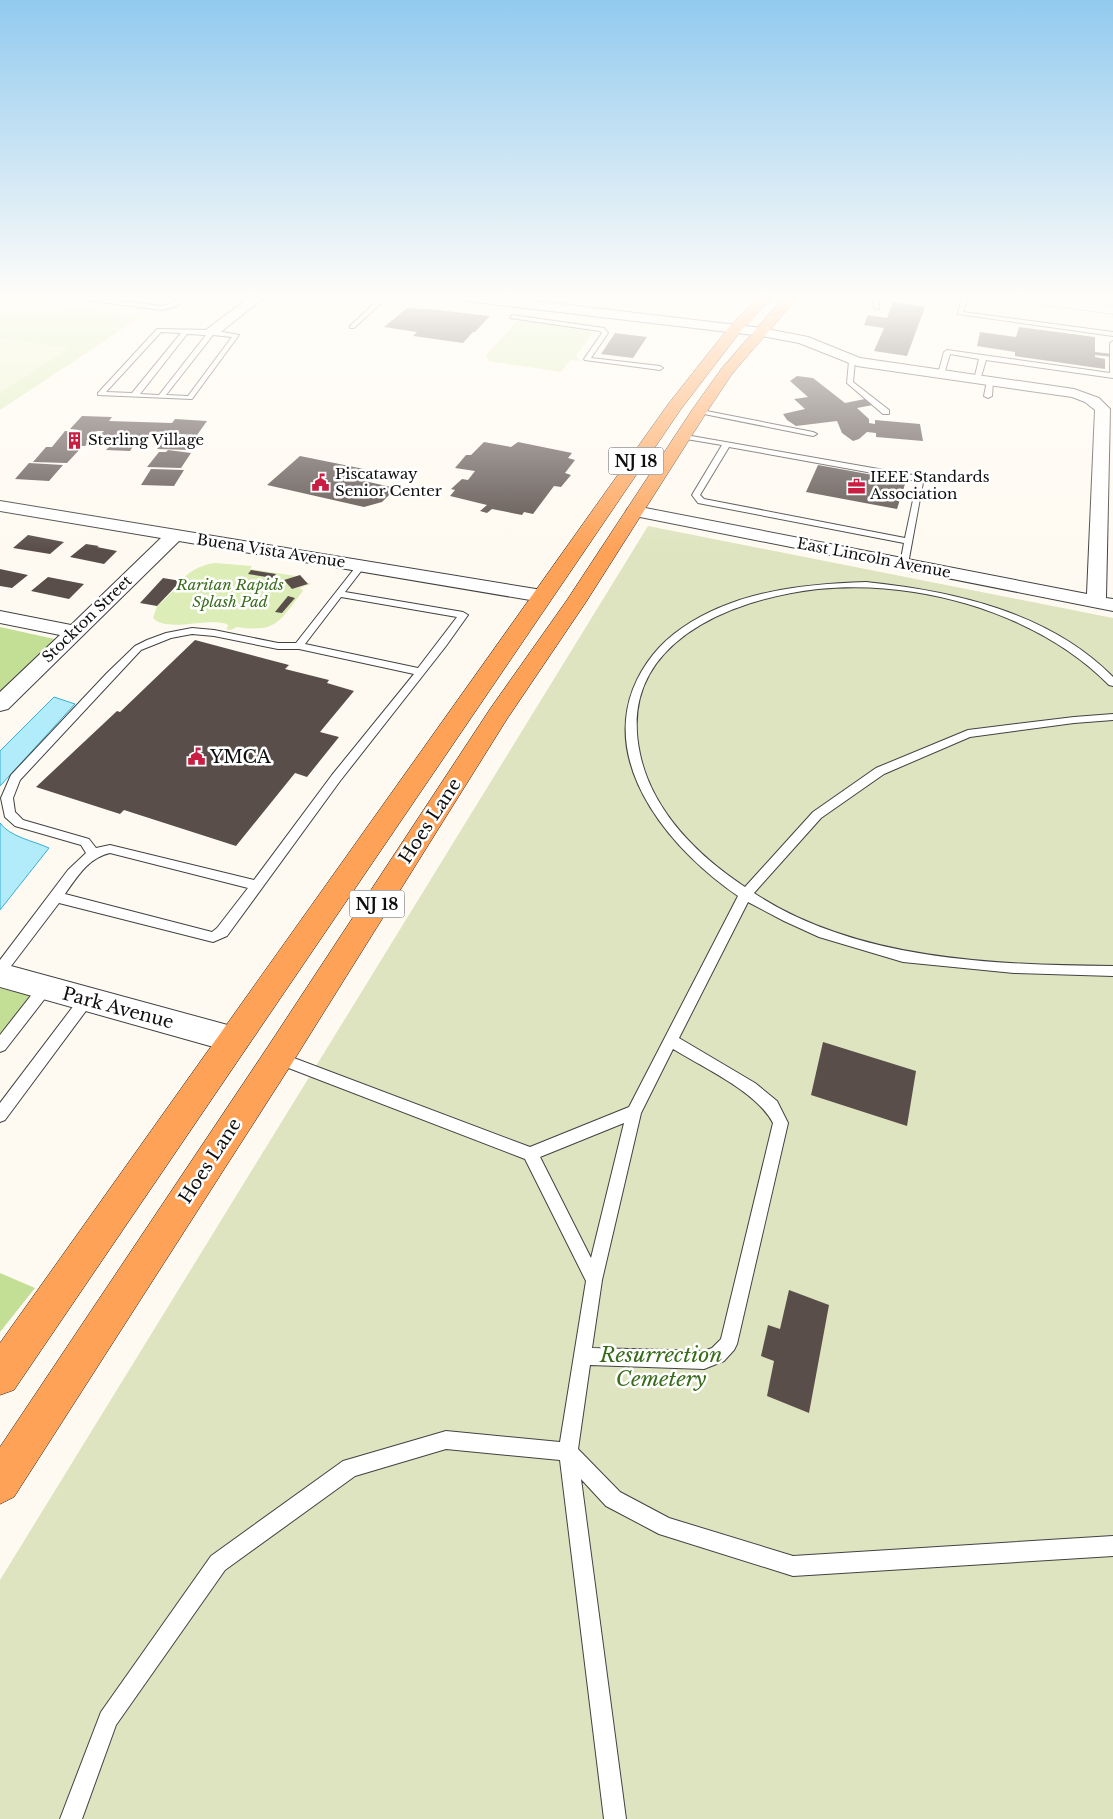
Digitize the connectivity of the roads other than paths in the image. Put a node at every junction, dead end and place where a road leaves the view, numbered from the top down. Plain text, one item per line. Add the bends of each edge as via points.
1 (112, 381) edge
2 (146, 381) edge
3 (174, 381) edge
4 (202, 381) edge
5 (695, 381) edge
6 (720, 381) edge
7 (850, 381) edge
8 (966, 381) edge
9 (985, 381) edge
10 (850, 384) junction
11 (985, 386) junction
12 (846, 391) dead end
13 (134, 396) junction
14 (161, 397) junction
15 (866, 406) dead end
16 (699, 411) junction
17 (813, 434) dead end
18 (683, 436) junction
19 (727, 444) junction
20 (0, 506) edge
21 (636, 510) junction
22 (175, 535) junction
23 (909, 541) junction
24 (904, 564) junction
25 (361, 566) junction
26 (339, 594) junction
27 (542, 596) junction
28 (1104, 603) edge
29 (0, 617) edge
30 (73, 632) junction
31 (299, 646) junction
32 (421, 672) junction
33 (1113, 683) edge
34 (0, 704) edge
35 (1113, 717) edge
36 (93, 853) junction
37 (256, 885) junction
38 (745, 895) junction
39 (56, 897) junction
40 (0, 970) edge
41 (1113, 971) edge
42 (0, 975) edge
43 (45, 988) junction
44 (86, 1000) junction
45 (235, 1040) junction
46 (670, 1040) junction
47 (0, 1046) edge
48 (278, 1058) junction
49 (634, 1112) junction
50 (0, 1115) edge
51 (530, 1154) junction
52 (594, 1280) junction
53 (582, 1356) junction
54 (0, 1376) edge
55 (568, 1452) junction
56 (0, 1483) edge
57 (1113, 1546) edge
58 (71, 1819) edge
59 (615, 1819) edge

1 - 13 lane via 100,394
2 - 13 lane
3 - 14 lane
4 - 14 lane via 190,398
5 - 27 highway, Hoes Lane / NJ 18
6 - 16 highway, Hoes Lane / NJ 18
7 - 10 lane
8 - 11 street
9 - 11 lane
10 - 12 lane
10 - 15 lane via 886,412
11 - 28 street via 1074,394 1088,397 1103,409
13 - 14 lane
16 - 17 lane
16 - 18 highway, Hoes Lane / NJ 18
18 - 19 lane
18 - 21 highway, Hoes Lane / NJ 18
19 - 23 lane via 921,478
19 - 23 lane via 696,495 701,500
20 - 22 street, Buena Vista Avenue
21 - 24 street, East Lincoln Avenue
21 - 48 highway, Hoes Lane / NJ 18 via 498,714
22 - 25 street, Buena Vista Avenue
22 - 30 street, Stockton Street
23 - 24 lane
24 - 28 street, East Lincoln Avenue
25 - 26 lane
25 - 27 street, Buena Vista Avenue
26 - 31 lane
26 - 32 lane via 463,615
27 - 45 highway, Hoes Lane / NJ 18
29 - 30 street
30 - 34 street, Stockton Street
31 - 32 lane
31 - 36 lane via 278,646 192,631 169,635 138,648 118,668 15,778 7,798 9,814 18,823 85,842
32 - 37 lane
33 - 38 lane via 1085,657 1032,627 947,596 905,589 838,585 790,590 736,604 692,625 659,653 641,682 633,702 632,751 638,775 666,823 697,857
35 - 38 lane via 968,734 880,771 817,815
36 - 37 lane via 110,849
36 - 39 lane
37 - 39 lane via 222,932 214,937
38 - 41 lane via 821,933 899,956 999,967
38 - 46 lane
39 - 40 lane
42 - 43 street, Park Avenue
43 - 44 street, Park Avenue
43 - 47 lane
44 - 45 street, Park Avenue
44 - 50 lane
45 - 54 highway, Hoes Lane / NJ 18
46 - 49 lane
46 - 53 lane via 750,1088 772,1106 782,1123 728,1344 718,1355 704,1360
48 - 51 lane
48 - 56 highway, Hoes Lane / NJ 18
49 - 51 lane
49 - 52 lane
51 - 52 lane
52 - 53 lane
53 - 55 lane
55 - 57 lane via 612,1498 666,1527 792,1566
55 - 58 lane via 446,1440 350,1468 218,1563 108,1719
55 - 59 lane

